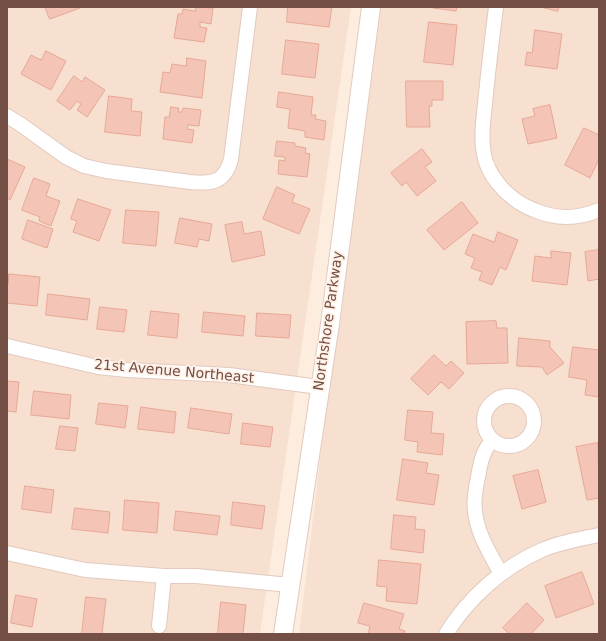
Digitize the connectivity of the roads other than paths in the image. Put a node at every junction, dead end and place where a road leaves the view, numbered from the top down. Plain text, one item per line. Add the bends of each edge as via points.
1 (250, 7) edge
2 (371, 7) edge
3 (496, 7) edge
4 (7, 116) edge
5 (599, 210) edge
6 (7, 346) edge
7 (319, 387) junction
8 (492, 440) dead end
9 (599, 535) edge
10 (7, 553) edge
11 (501, 574) junction
12 (164, 576) junction
13 (290, 585) junction
14 (159, 626) dead end
15 (283, 634) edge
16 (446, 634) edge

1 - 4 street via 232,154 225,174 214,181 197,183 94,169 66,157
2 - 7 street, Northshore Parkway via 330,324
3 - 5 street via 483,142 491,173 503,189 517,201 542,214 568,217
6 - 7 street, 21st Avenue Northeast via 98,367 229,374
7 - 13 street, Northshore Parkway
8 - 11 street via 482,457 474,510 478,528
9 - 11 street via 543,550
10 - 12 street via 85,570
11 - 16 street via 466,606
12 - 13 street via 196,576
12 - 14 street
13 - 15 street, Northshore Parkway

